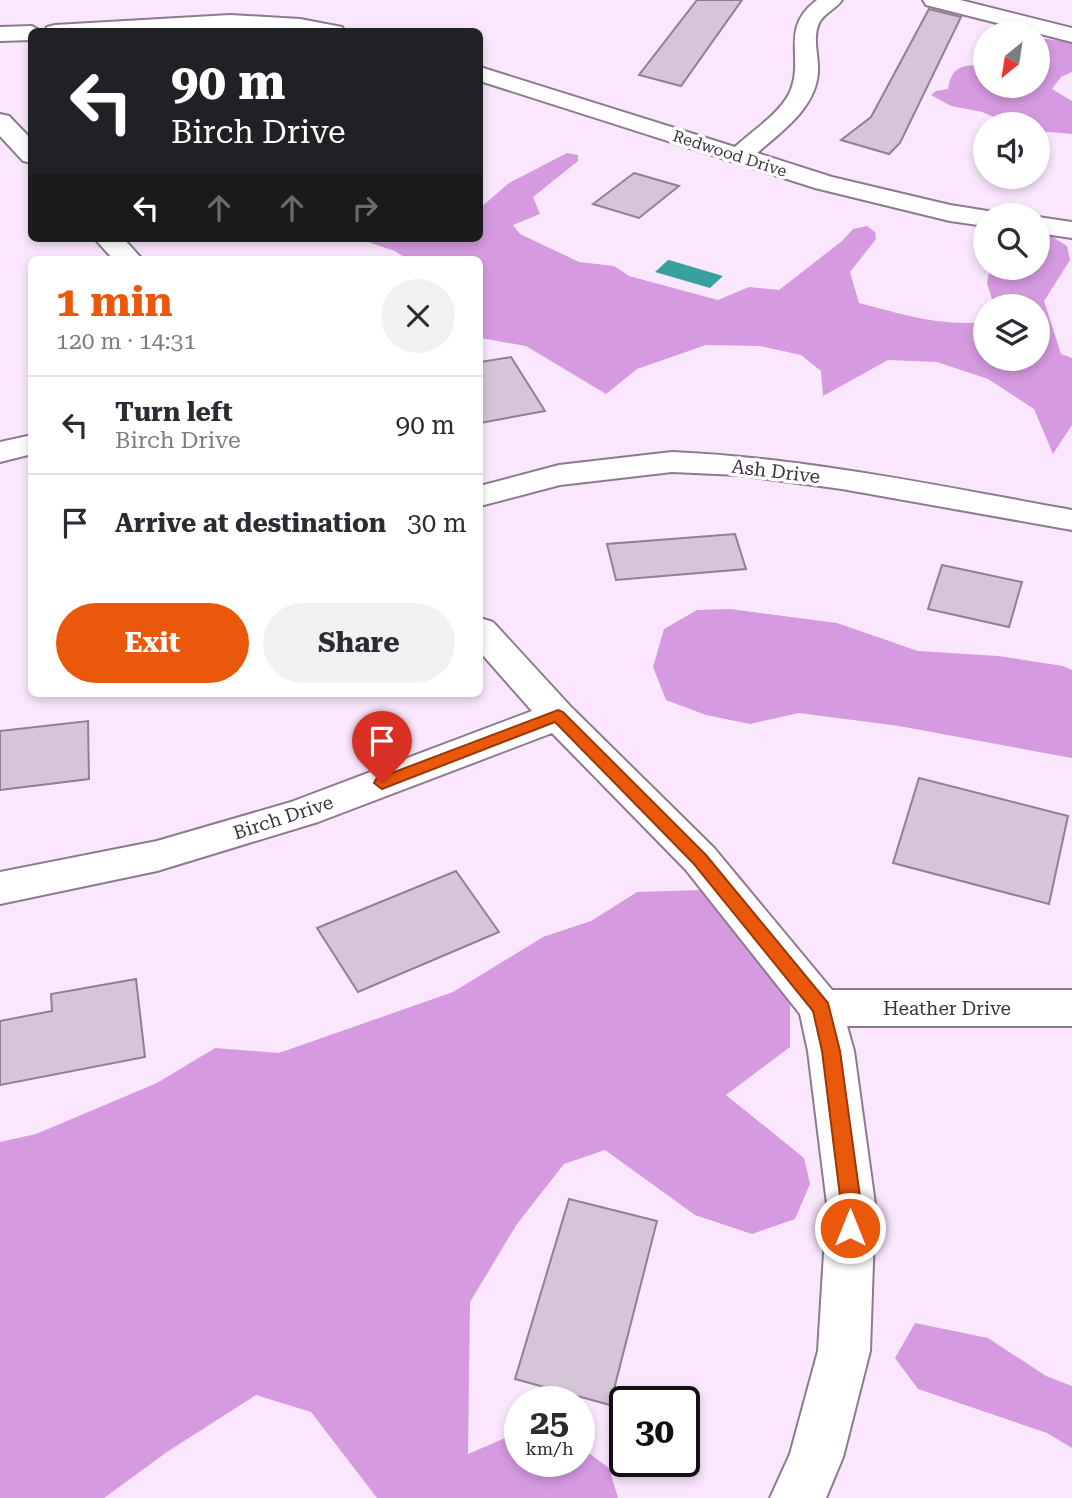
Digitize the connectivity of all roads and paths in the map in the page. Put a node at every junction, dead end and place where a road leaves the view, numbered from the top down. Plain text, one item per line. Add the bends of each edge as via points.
1 (831, 0) edge
2 (934, 0) edge
3 (127, 28) edge
4 (308, 28) edge
5 (28, 33) edge
6 (0, 34) edge
7 (1072, 35) edge
8 (483, 75) edge
9 (0, 121) edge
10 (739, 156) junction
11 (24, 159) edge
12 (973, 216) edge
13 (1050, 227) edge
14 (1072, 230) edge
15 (112, 242) edge
16 (125, 256) edge
17 (28, 445) edge
18 (0, 452) edge
19 (483, 495) edge
20 (1072, 520) edge
21 (483, 633) edge
22 (558, 716) junction
23 (0, 888) edge
24 (821, 1008) junction
25 (1072, 1008) edge
26 (798, 1498) edge

1 - 10 street via 818,8 803,33 806,78 801,93
2 - 7 street
3 - 4 street via 236,22
5 - 6 street
8 - 10 street, Redwood Drive
9 - 11 street
10 - 12 street, Redwood Drive via 824,183
13 - 14 street
15 - 16 street
17 - 18 street
19 - 20 street, Ash Drive via 559,475 672,462 739,465 842,479
21 - 22 street
22 - 23 street, Birch Drive via 304,813 157,856
22 - 24 street via 700,859
24 - 25 street, Heather Drive
24 - 26 street via 851,1204 844,1351 816,1458

